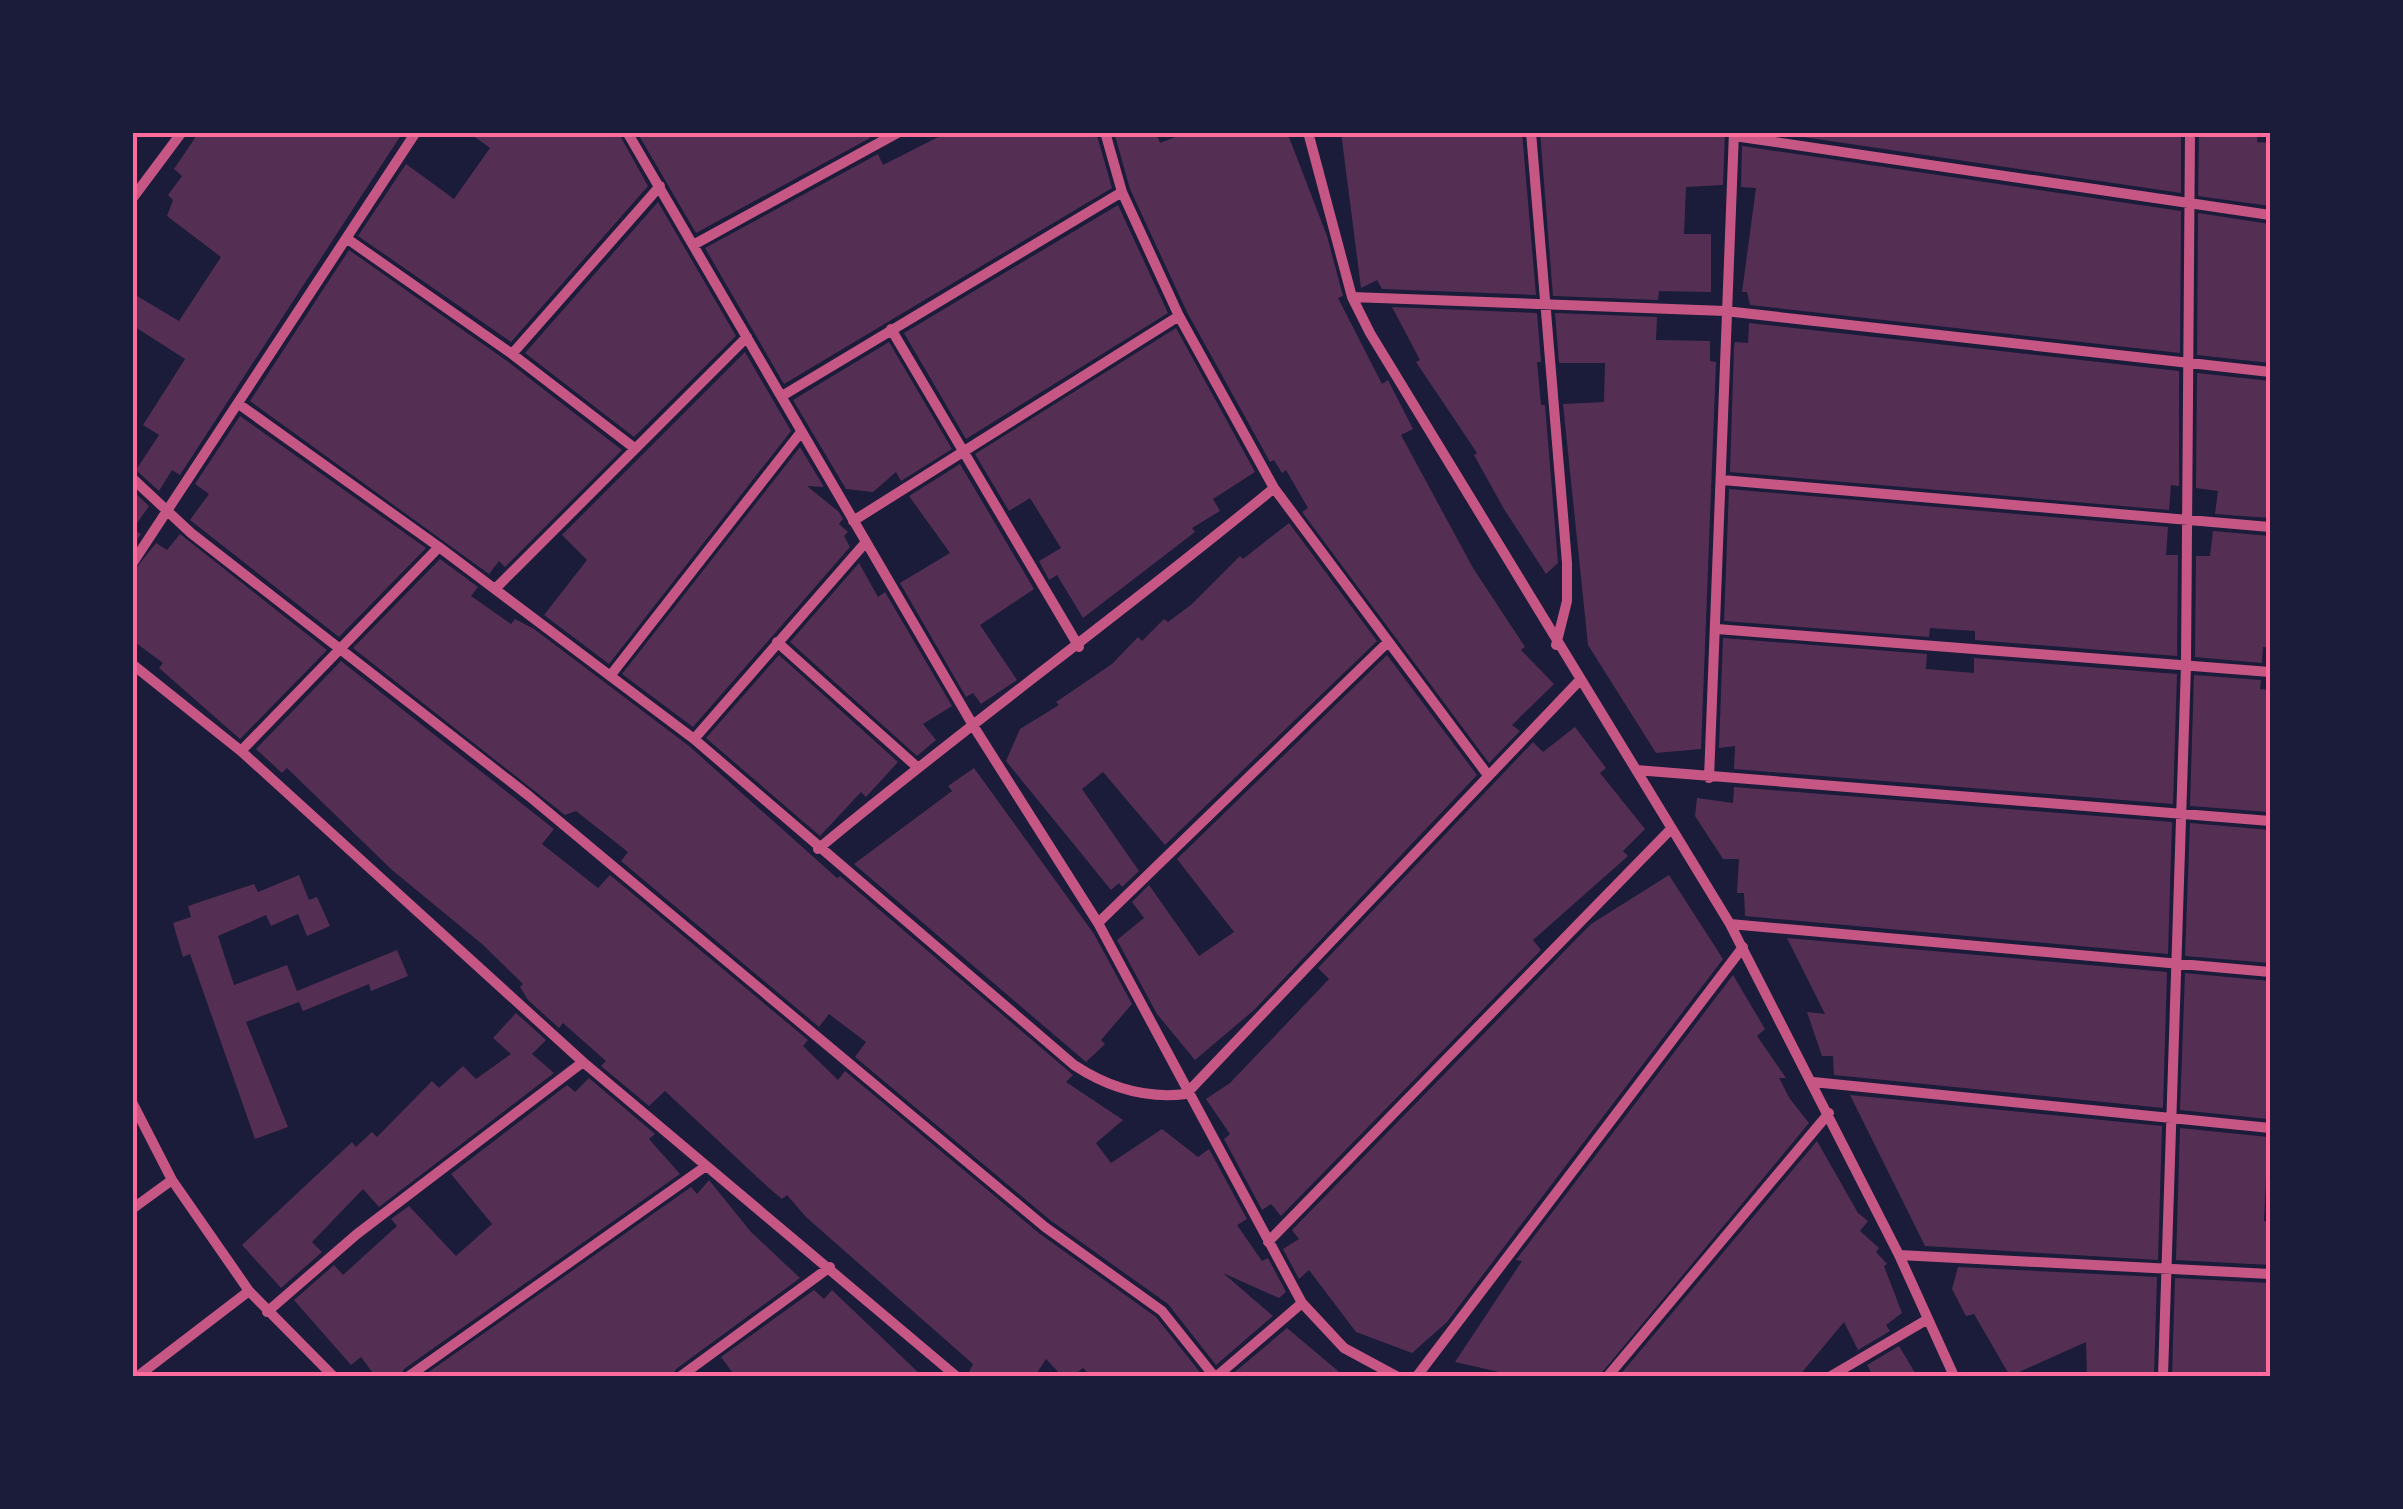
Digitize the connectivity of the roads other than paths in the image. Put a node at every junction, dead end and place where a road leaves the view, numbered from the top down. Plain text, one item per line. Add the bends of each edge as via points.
1 (182, 132) edge
2 (627, 132) edge
3 (899, 132) edge
4 (1105, 132) edge
5 (1308, 132) edge
6 (1531, 132) edge
7 (2190, 132) edge
8 (1734, 134) edge
9 (410, 135) edge
10 (660, 186) junction
11 (1122, 192) junction
12 (132, 199) edge
13 (2189, 202) junction
14 (2270, 215) edge
15 (348, 240) junction
16 (695, 244) junction
17 (1352, 297) junction
18 (1544, 303) junction
19 (1725, 310) junction
20 (1179, 316) junction
21 (891, 328) junction
22 (747, 337) junction
23 (512, 354) junction
24 (2187, 362) junction
25 (2270, 372) edge
26 (782, 396) junction
27 (240, 405) junction
28 (801, 432) junction
29 (633, 447) junction
30 (964, 453) junction
31 (132, 478) edge
32 (1722, 480) junction
33 (1274, 488) junction
34 (168, 510) junction
35 (2186, 518) junction
36 (854, 521) junction
37 (2270, 527) edge
38 (866, 542) junction
39 (440, 547) junction
40 (132, 564) edge
41 (495, 589) junction
42 (1717, 628) junction
43 (778, 642) junction
44 (1388, 642) junction
45 (1556, 645) junction
46 (1080, 647) junction
47 (343, 650) junction
48 (132, 664) edge
49 (2186, 666) junction
50 (2270, 672) edge
51 (610, 676) junction
52 (1579, 681) junction
53 (974, 727) junction
54 (694, 739) junction
55 (241, 751) junction
56 (917, 766) junction
57 (1636, 770) junction
58 (1487, 774) junction
59 (1709, 778) junction
60 (2181, 813) junction
61 (2270, 821) edge
62 (1671, 828) junction
63 (818, 849) junction
64 (1098, 923) junction
65 (1730, 924) junction
66 (1743, 948) junction
67 (2175, 964) junction
68 (2270, 972) edge
69 (582, 1062) junction
70 (1814, 1082) junction
71 (1186, 1094) junction
72 (132, 1102) edge
73 (1828, 1113) junction
74 (2168, 1119) junction
75 (2270, 1128) edge
76 (706, 1166) junction
77 (172, 1180) junction
78 (132, 1208) edge
79 (1268, 1242) junction
80 (1899, 1256) junction
81 (830, 1268) junction
82 (2166, 1270) junction
83 (2270, 1274) edge
84 (249, 1292) junction
85 (1302, 1303) junction
86 (267, 1312) junction
87 (1928, 1319) junction
88 (138, 1376) edge
89 (333, 1376) edge
90 (409, 1376) edge
91 (681, 1376) edge
92 (956, 1376) edge
93 (1215, 1376) edge
94 (1396, 1376) edge
95 (1417, 1376) edge
96 (1608, 1376) edge
97 (1831, 1376) edge
98 (1954, 1376) edge
99 (2163, 1376) edge

1 - 12 street
2 - 10 street
3 - 16 street
4 - 11 street
5 - 17 street
6 - 18 street
7 - 13 street
8 - 13 street
8 - 19 street
9 - 15 street
10 - 16 street
10 - 23 street
11 - 20 street
11 - 21 street
13 - 14 street
13 - 24 street
15 - 23 street
15 - 27 street
16 - 22 street
17 - 18 street
17 - 45 street
18 - 19 street
18 - 45 street via 1567,563 1568,601
19 - 24 street
19 - 32 street
20 - 30 street
20 - 33 street
21 - 26 street
21 - 30 street
22 - 26 street
22 - 29 street
23 - 29 street
24 - 25 street
24 - 35 street
26 - 28 street
27 - 34 street
27 - 39 street
28 - 36 street
28 - 51 street
29 - 41 street
30 - 36 street
30 - 46 street
31 - 34 street
32 - 35 street
32 - 42 street
33 - 44 street
33 - 46 street
34 - 40 street
34 - 47 street
35 - 37 street
35 - 49 street
36 - 38 street
38 - 43 street
38 - 53 street
39 - 41 street
39 - 47 street
41 - 51 street
42 - 49 street
42 - 59 street
43 - 54 street
43 - 56 street
44 - 58 street
44 - 64 street
45 - 52 street
46 - 53 street
47 - 55 street
47 - 93 street via 529,796 1016,1203 1162,1311
48 - 55 street
49 - 50 street
49 - 60 street
51 - 54 street
52 - 57 street
52 - 58 street
53 - 56 street
53 - 64 street
54 - 63 street
55 - 69 street
56 - 63 street
57 - 59 street
57 - 62 street
58 - 71 street
59 - 60 street
60 - 61 street
60 - 67 street
62 - 65 street
62 - 79 street
63 - 71 street via 1086,1073 1144,1094
64 - 71 street
65 - 66 street
65 - 67 street
66 - 70 street
66 - 95 street
67 - 68 street
67 - 74 street
69 - 76 street
69 - 86 street via 357,1234
70 - 73 street
70 - 74 street
71 - 79 street
72 - 77 street
73 - 80 street
73 - 96 street
74 - 75 street
74 - 82 street
76 - 81 street
76 - 90 street
77 - 78 street
77 - 84 street
79 - 85 street
80 - 82 street
80 - 87 street
81 - 91 street
81 - 92 street
82 - 83 street
82 - 99 street
84 - 86 street
84 - 88 street
85 - 93 street
85 - 94 street via 1344,1348
86 - 89 street
87 - 97 street
87 - 98 street

